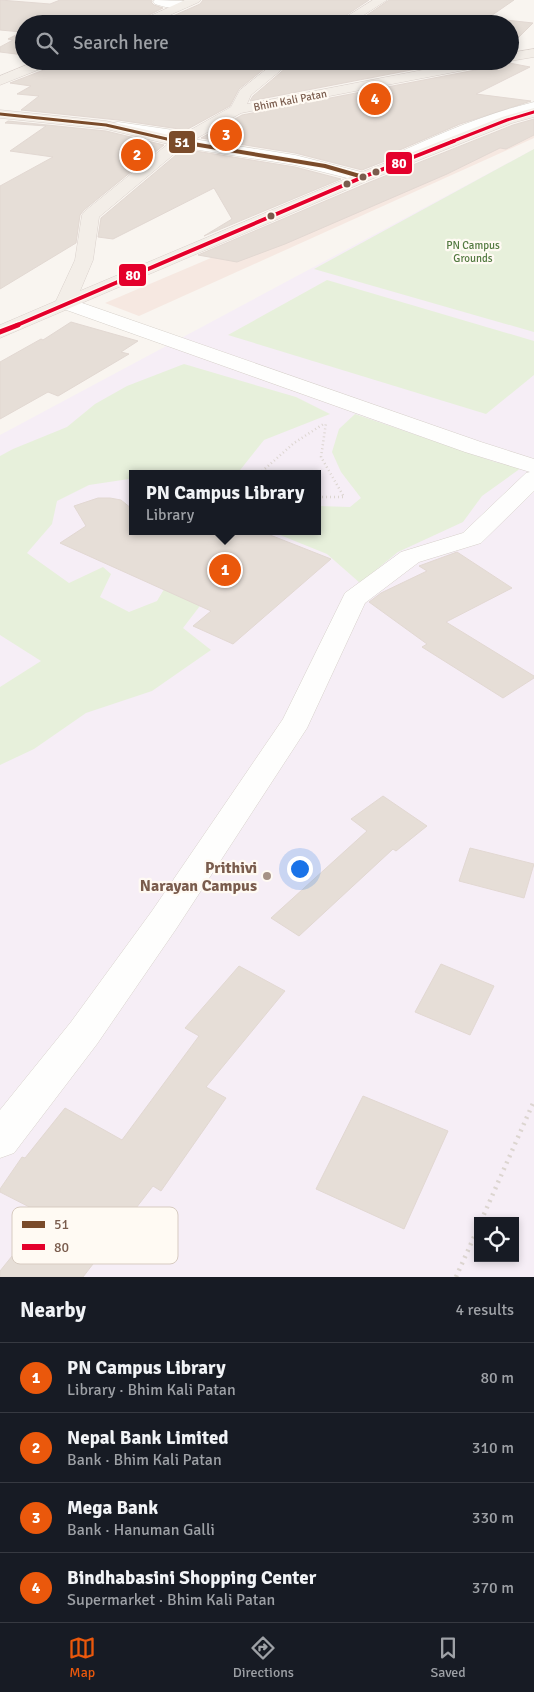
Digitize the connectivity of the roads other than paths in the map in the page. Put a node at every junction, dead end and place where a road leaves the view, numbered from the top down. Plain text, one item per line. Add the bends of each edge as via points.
1 (162, 0) edge
2 (381, 0) edge
3 (190, 2) edge
4 (160, 15) edge
5 (356, 15) edge
6 (534, 52) edge
7 (519, 55) edge
8 (26, 70) edge
9 (274, 70) edge
10 (445, 70) edge
11 (0, 81) edge
12 (534, 106) edge
13 (238, 110) junction
14 (0, 112) edge
15 (534, 112) edge
16 (184, 139) junction
17 (360, 176) junction
18 (64, 303) junction
19 (0, 332) edge
20 (534, 466) edge
21 (534, 478) edge
22 (0, 1140) edge

1 - 3 street via 160,2
2 - 5 main road
3 - 4 main road
6 - 7 main road
8 - 11 main road
9 - 13 main road via 245,93
10 - 13 main road, Bhim Kali Patan
12 - 17 street via 466,128
13 - 16 main road, Bhim Kali Patan
14 - 16 main road via 106,125
15 - 17 main road
16 - 17 street
16 - 18 main road, Bhim Kali Patan via 91,215 84,260
17 - 18 main road
18 - 19 main road
18 - 20 street
21 - 22 street via 472,538 410,557 354,599 298,721 84,1033

